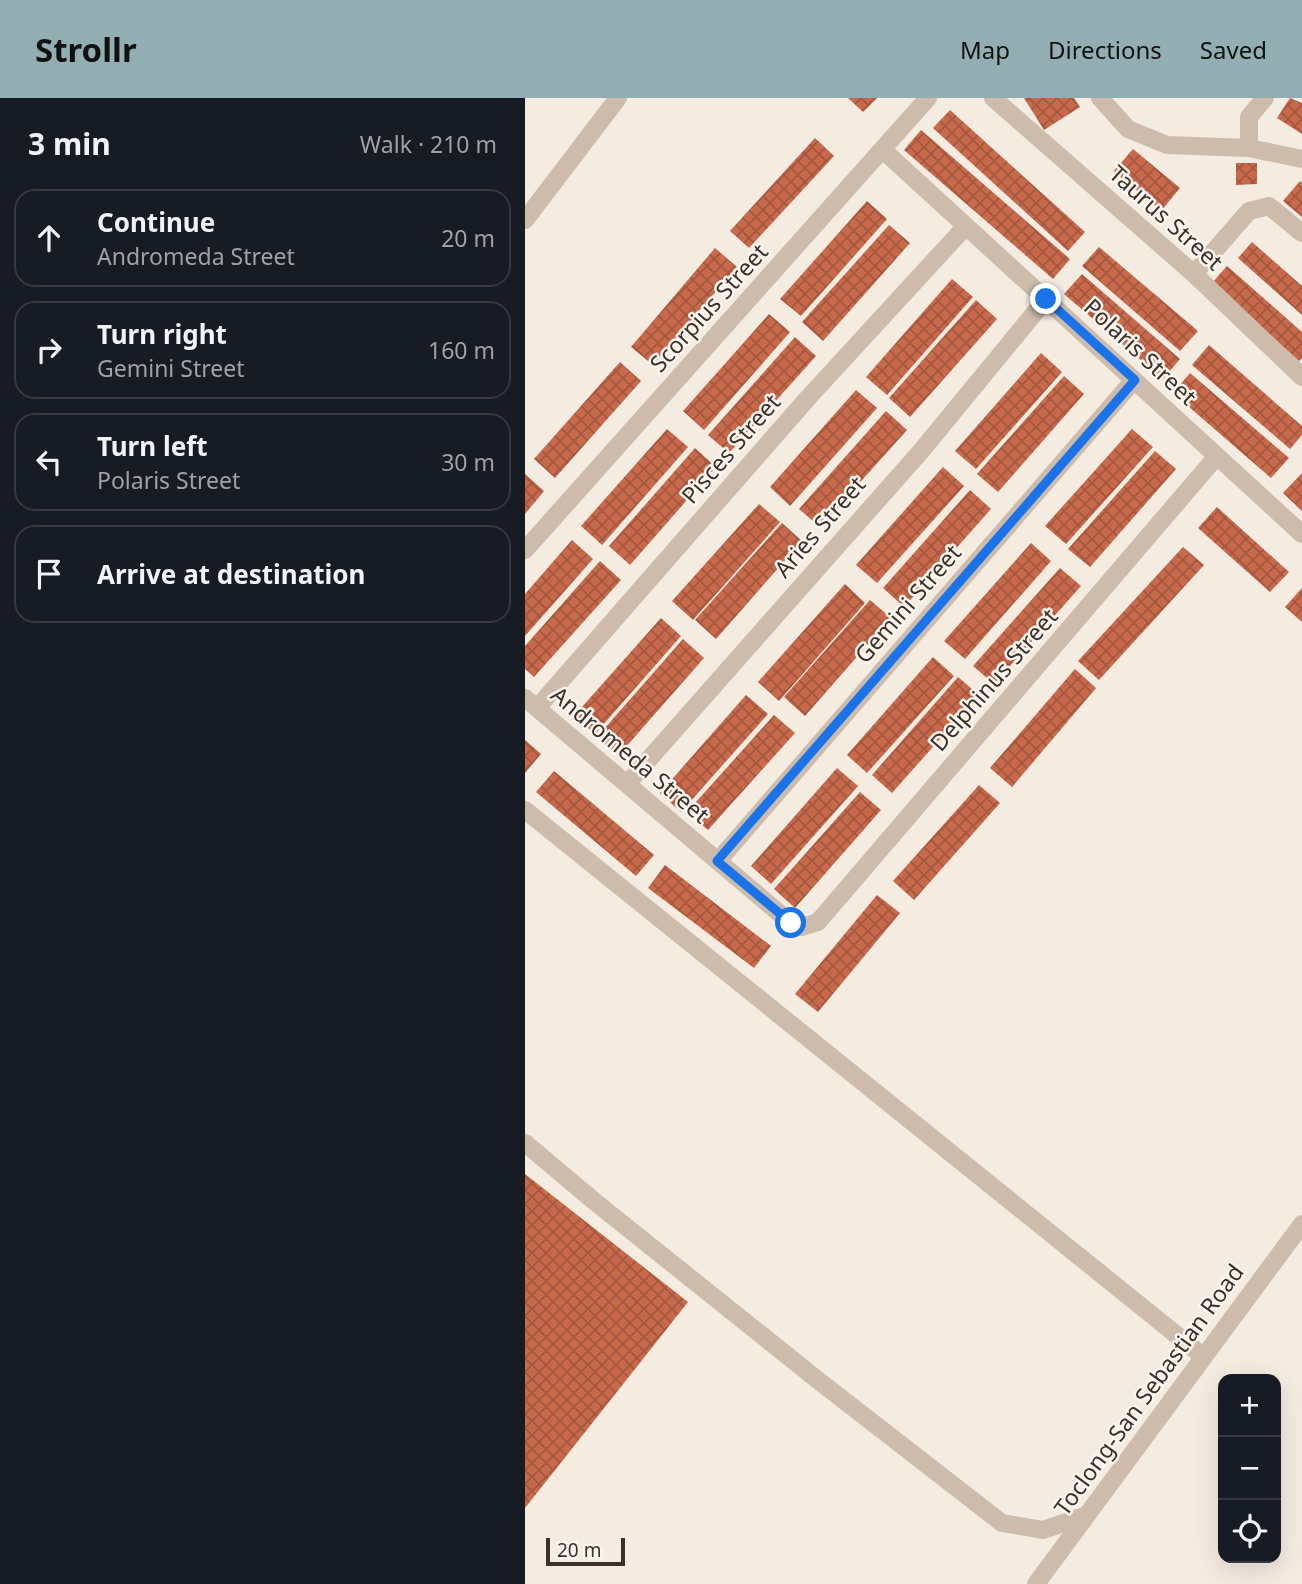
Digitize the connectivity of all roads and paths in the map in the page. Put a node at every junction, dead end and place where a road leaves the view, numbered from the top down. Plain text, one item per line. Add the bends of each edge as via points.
1 (618, 98) edge
2 (928, 98) edge
3 (993, 98) edge
4 (1100, 98) edge
5 (1265, 98) edge
6 (1249, 148) junction
7 (883, 150) junction
8 (1302, 159) edge
9 (525, 220) edge
10 (966, 226) junction
11 (1302, 233) edge
12 (1193, 274) junction
13 (1046, 299) junction
14 (1302, 377) edge
15 (1135, 380) junction
16 (1217, 456) junction
17 (1302, 534) edge
18 (525, 550) edge
19 (531, 703) edge
20 (627, 784) junction
21 (525, 810) edge
22 (717, 861) junction
23 (802, 927) joint
24 (525, 1143) edge
25 (1302, 1224) edge
26 (1204, 1357) junction
27 (1087, 1515) junction
28 (1036, 1584) edge

1 - 9 street
2 - 7 street, Scorpius Street
3 - 12 street, Taurus Street
4 - 6 street via 1128,129 1167,145
5 - 6 street via 1249,117
6 - 8 street
7 - 10 street, Polaris Street
7 - 18 street, Scorpius Street
10 - 13 street, Polaris Street
10 - 19 street, Pisces Street
11 - 12 street via 1269,206 1249,211
12 - 14 street, Taurus Street
13 - 15 street, Polaris Street
13 - 20 street, Aries Street via 922,450
15 - 16 street, Polaris Street
15 - 22 street, Gemini Street
16 - 17 street, Polaris Street
16 - 23 street, Delphinus Street via 818,922
19 - 20 street, Andromeda Street
20 - 22 street, Andromeda Street
21 - 26 street
22 - 23 street, Andromeda Street via 791,923
24 - 27 street via 1002,1523 1044,1530
25 - 26 street, Toclong-San Sebastian Road
26 - 27 street, Toclong-San Sebastian Road
27 - 28 street, Toclong-San Sebastian Road

